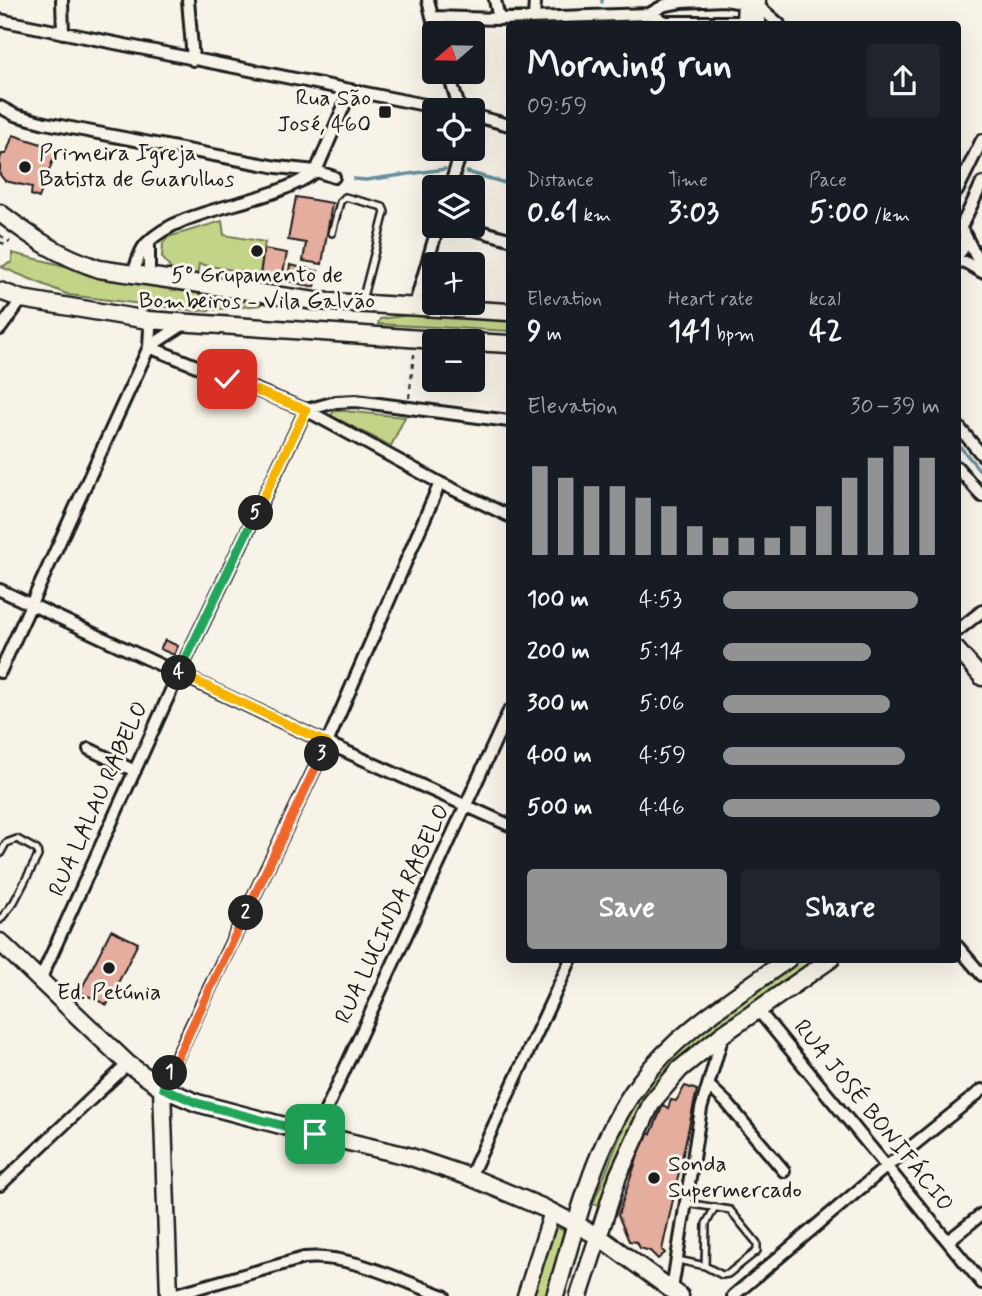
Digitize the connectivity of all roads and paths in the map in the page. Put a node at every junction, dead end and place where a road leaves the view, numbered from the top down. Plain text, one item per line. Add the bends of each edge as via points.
1 (62, 0) edge
2 (188, 0) edge
3 (428, 0) edge
4 (495, 0) edge
5 (535, 0) edge
6 (666, 2) edge
7 (751, 2) edge
8 (649, 14) junction
9 (432, 18) junction
10 (534, 18) junction
11 (499, 19) junction
12 (0, 20) edge
13 (433, 21) edge
14 (664, 21) edge
15 (666, 21) edge
16 (750, 21) edge
17 (776, 21) edge
18 (63, 33) junction
19 (193, 60) junction
20 (349, 92) junction
21 (422, 105) edge
22 (0, 107) edge
23 (485, 119) edge
24 (506, 124) edge
25 (982, 139) edge
26 (316, 171) junction
27 (334, 177) dead end
28 (961, 183) edge
29 (982, 183) edge
30 (0, 213) edge
31 (961, 228) edge
32 (485, 232) edge
33 (332, 233) dead end
34 (0, 235) edge
35 (434, 238) edge
36 (506, 238) edge
37 (9, 241) dead end
38 (961, 249) edge
39 (961, 262) edge
40 (982, 270) edge
41 (141, 276) junction
42 (0, 291) edge
43 (22, 299) junction
44 (361, 304) junction
45 (414, 308) junction
46 (506, 312) edge
47 (148, 320) junction
48 (185, 323) junction
49 (0, 329) edge
50 (415, 340) junction
51 (422, 340) edge
52 (485, 343) edge
53 (506, 344) edge
54 (149, 347) junction
55 (408, 408) junction
56 (306, 410) junction
57 (506, 421) edge
58 (961, 430) edge
59 (982, 455) edge
60 (961, 472) edge
61 (440, 483) junction
62 (982, 496) edge
63 (506, 515) edge
64 (0, 590) edge
65 (32, 605) junction
66 (982, 611) edge
67 (961, 628) edge
68 (961, 654) edge
69 (0, 672) edge
70 (179, 673) junction
71 (982, 678) edge
72 (506, 718) edge
73 (327, 743) junction
74 (89, 749) dead end
75 (135, 771) junction
76 (466, 805) junction
77 (506, 824) edge
78 (0, 854) edge
79 (0, 920) edge
80 (0, 942) edge
81 (961, 951) edge
82 (569, 963) edge
83 (783, 963) edge
84 (825, 963) edge
85 (982, 975) edge
86 (40, 979) junction
87 (758, 1010) junction
88 (723, 1034) junction
89 (128, 1064) junction
90 (708, 1085) junction
91 (163, 1088) junction
92 (982, 1090) edge
93 (315, 1134) junction
94 (886, 1167) junction
95 (784, 1171) dead end
96 (470, 1177) junction
97 (0, 1185) edge
98 (686, 1203) junction
99 (715, 1207) junction
100 (552, 1212) junction
101 (982, 1214) edge
102 (575, 1224) junction
103 (598, 1236) junction
104 (948, 1241) junction
105 (678, 1260) junction
106 (705, 1266) junction
107 (982, 1283) edge
108 (676, 1292) edge
109 (169, 1296) edge
110 (444, 1296) edge
111 (525, 1296) edge
112 (555, 1296) edge
113 (579, 1296) edge
114 (733, 1296) edge

1 - 18 street
2 - 19 street
3 - 9 street
4 - 11 street
5 - 10 street
6 - 7 street
6 - 8 street
6 - 15 street
7 - 16 main road
7 - 17 street
8 - 10 street
8 - 14 street
9 - 11 street
9 - 13 street
10 - 11 street
12 - 18 street
18 - 19 street
19 - 20 street
20 - 21 street
20 - 26 street
22 - 26 street via 45,123
23 - 24 street
25 - 28 street
26 - 27 street
26 - 41 street via 266,195 176,223 150,241
29 - 31 street
30 - 41 main road via 66,257 99,269
31 - 38 street via 965,242
31 - 40 street
32 - 36 street
33 - 44 lane via 345,197 383,207
34 - 37 path
35 - 45 street
39 - 40 street
41 - 44 main road
42 - 43 main road
43 - 47 main road
43 - 49 street
44 - 45 main road
45 - 46 main road
47 - 48 main road
47 - 54 street
48 - 50 main road
48 - 54 street
50 - 51 main road
50 - 55 path
52 - 53 main road
54 - 56 street
54 - 65 street
55 - 56 street via 346,401
55 - 57 street
56 - 61 street
56 - 70 street, RUA LALAU RABELO
58 - 59 street
60 - 62 street
61 - 63 street
61 - 73 street
64 - 65 street
65 - 69 street
65 - 70 street
66 - 67 street
68 - 71 street
70 - 73 street
70 - 75 street, RUA LALAU RABELO
72 - 76 street, RUA LUCINDA RABELO
73 - 76 street
73 - 91 street
74 - 75 street
75 - 86 street, RUA LALAU RABELO
76 - 77 street
76 - 93 street, RUA LUCINDA RABELO
78 - 79 lane via 6,844 17,839 37,850 38,856
80 - 86 main road
81 - 85 street
82 - 96 street
83 - 102 main road via 691,1031 640,1082 607,1139
84 - 87 main road
86 - 89 main road
87 - 88 main road
87 - 94 street, RUA JOSÉ BONIFÁCIO
88 - 90 street
88 - 103 main road via 680,1069 652,1102 618,1176
89 - 91 main road
89 - 97 street
90 - 95 street
90 - 98 street
91 - 93 main road via 197,1103
91 - 109 main road
92 - 94 street
93 - 96 main road via 408,1156
94 - 104 street, RUA JOSÉ BONIFÁCIO
94 - 114 street
96 - 100 main road
98 - 99 lane
98 - 105 street
99 - 106 lane via 706,1224
99 - 106 lane via 730,1210 757,1243 757,1251 728,1274
100 - 102 main road
100 - 111 street
101 - 104 street
102 - 103 main road
102 - 112 main road
103 - 108 main road
103 - 113 main road
104 - 107 street, RUA JOSÉ BONIFÁCIO
105 - 106 lane
105 - 108 street
109 - 110 street via 321,1256

